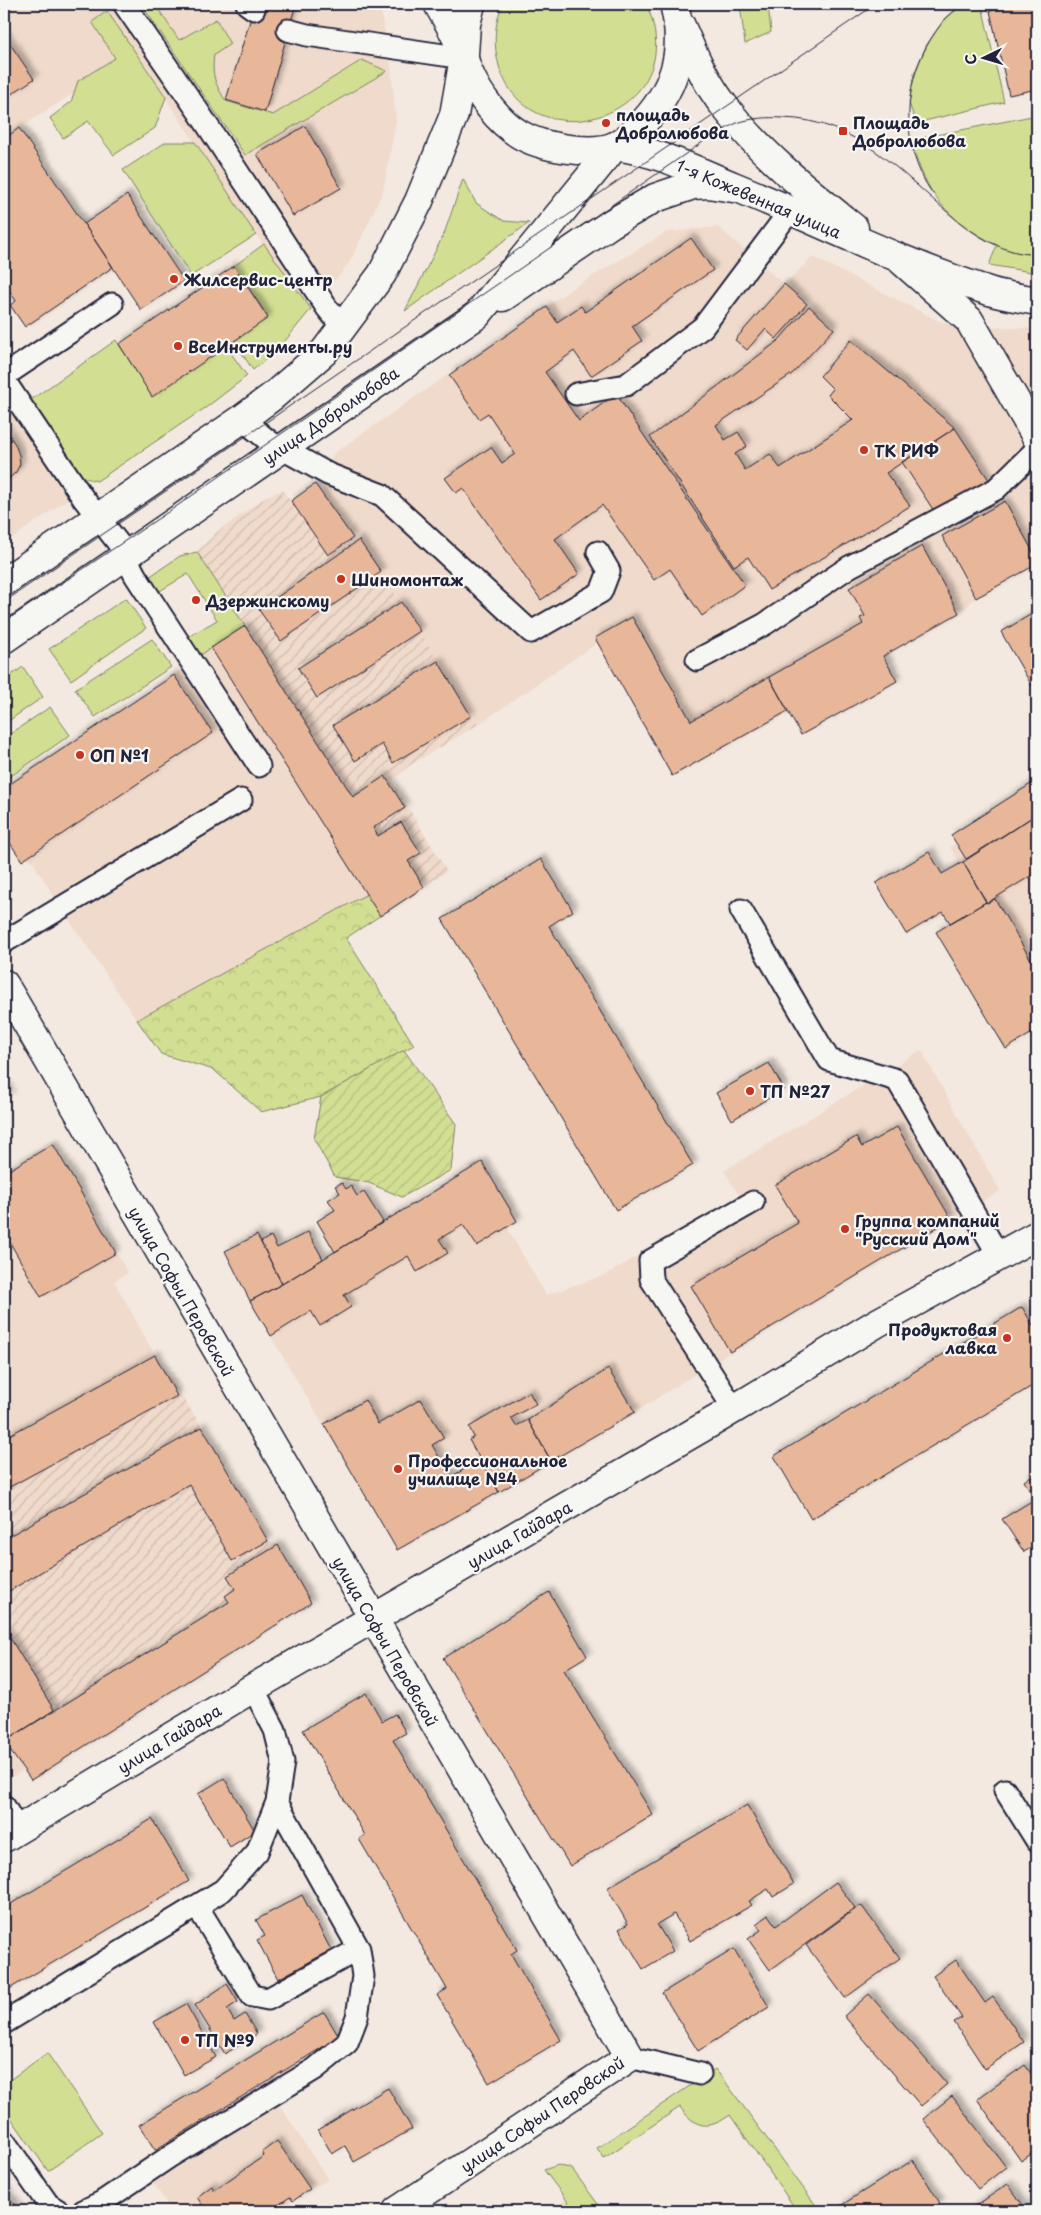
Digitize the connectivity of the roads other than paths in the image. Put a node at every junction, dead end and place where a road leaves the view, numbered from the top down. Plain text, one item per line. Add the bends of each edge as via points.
1 (124, 4) edge
2 (438, 4) edge
3 (471, 4) edge
4 (677, 13) edge
5 (288, 30) dead end
6 (464, 58) junction
7 (615, 146) junction
8 (740, 189) junction
9 (790, 211) junction
10 (900, 260) junction
11 (1037, 301) edge
12 (112, 304) dead end
13 (477, 315) junction
14 (343, 328) junction
15 (4, 376) edge
16 (4, 380) edge
17 (576, 394) dead end
18 (1028, 405) edge
19 (242, 419) junction
20 (1037, 438) edge
21 (282, 448) junction
22 (1037, 449) edge
23 (99, 516) junction
24 (598, 552) dead end
25 (125, 555) junction
26 (4, 582) edge
27 (4, 639) edge
28 (697, 660) dead end
29 (258, 766) dead end
30 (242, 800) dead end
31 (741, 910) dead end
32 (4, 942) edge
33 (4, 984) edge
34 (753, 1202) dead end
35 (1037, 1235) edge
36 (1000, 1256) junction
37 (734, 1410) junction
38 (374, 1619) junction
39 (253, 1688) junction
40 (1005, 1790) dead end
41 (277, 1802) junction
42 (4, 1806) edge
43 (11, 1834) edge
44 (1037, 1841) edge
45 (197, 1906) junction
46 (359, 1949) junction
47 (4, 2024) edge
48 (630, 2057) junction
49 (700, 2074) dead end
50 (4, 2141) edge
51 (59, 2211) edge
52 (83, 2211) edge
53 (398, 2211) edge

1 - 14 lane
2 - 6 main road
3 - 6 main road
4 - 7 main road, улица Добролюбова via 678,54 671,85 651,115
4 - 10 main road, 1-я Кожевенная улица via 697,62 725,107 758,145 863,236
5 - 6 lane
6 - 7 main road via 481,95 519,134 541,144 575,150
6 - 14 main road via 454,115 419,201 382,274
7 - 8 main road, 1-я Кожевенная улица via 656,155
7 - 13 main road, улица Добролюбова
8 - 9 main road, 1-я Кожевенная улица
8 - 13 main road via 692,185 655,198 612,223
9 - 10 main road, 1-я Кожевенная улица
9 - 17 lane via 703,327 626,385
10 - 11 main road, 1-я Кожевенная улица via 991,291
10 - 18 main road via 970,320
12 - 15 lane
13 - 21 main road, улица Добролюбова
14 - 19 main road via 324,352
16 - 23 lane via 83,498
18 - 20 main road
19 - 21 lane
19 - 23 main road
21 - 24 lane via 328,474 382,495 531,632 601,592 609,570
21 - 25 main road, улица Добролюбова
22 - 28 lane via 996,489 849,567 765,624
23 - 25 lane
23 - 26 main road
25 - 27 main road, улица Добролюбова
25 - 29 lane
30 - 32 lane
31 - 36 lane via 829,1060 897,1080
33 - 38 main road, улица Софьи Перовской
34 - 37 lane via 650,1261 651,1279
35 - 36 main road, улица Гайдара
36 - 37 main road, улица Гайдара via 877,1323
37 - 38 main road, улица Гайдара
38 - 39 main road, улица Гайдара
38 - 48 main road, улица Софьи Перовской
39 - 41 lane via 275,1730 283,1762
39 - 43 main road, улица Гайдара
40 - 44 lane
41 - 45 lane via 257,1852 223,1890
41 - 46 lane
42 - 43 lane
45 - 46 lane via 252,1996 268,1999
45 - 47 lane
46 - 52 lane via 363,1976 357,2017 347,2043 315,2069
48 - 49 lane
48 - 53 main road, улица Софьи Перовской
50 - 51 lane via 48,2204

